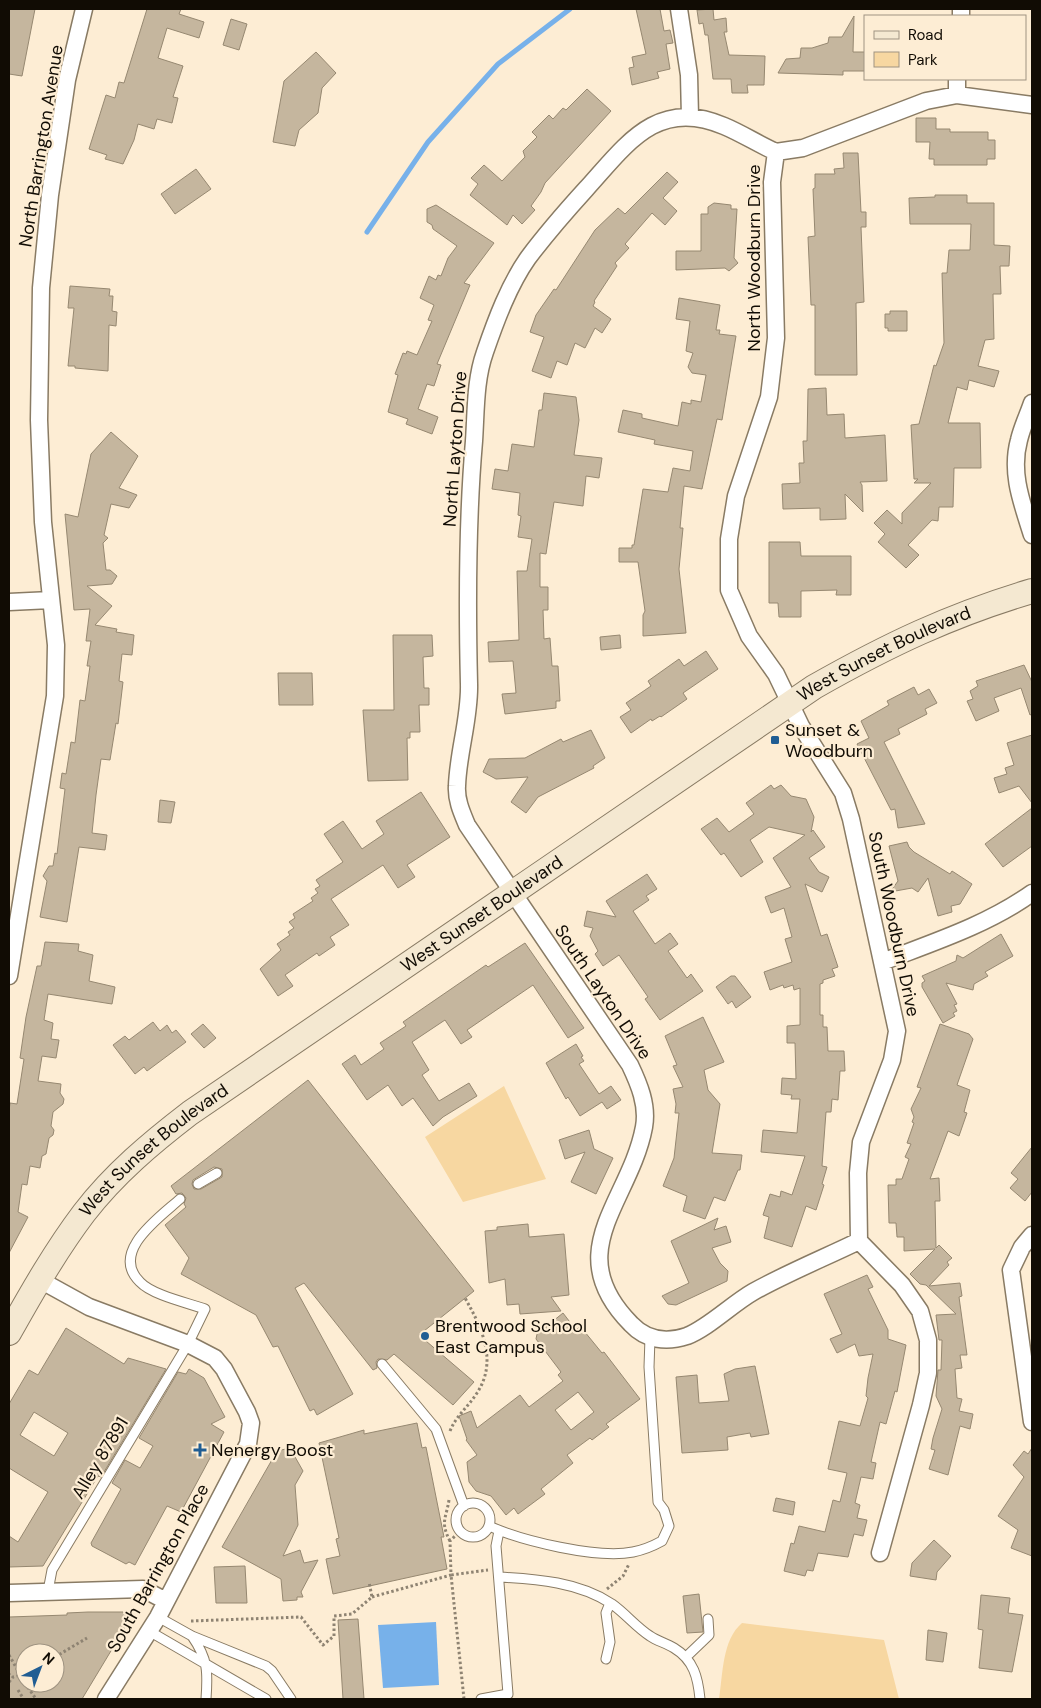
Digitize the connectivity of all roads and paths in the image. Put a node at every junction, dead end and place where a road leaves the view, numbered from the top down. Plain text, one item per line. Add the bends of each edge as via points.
1 (84, 9) edge
2 (679, 9) edge
3 (957, 87) edge
4 (1032, 105) edge
5 (690, 117) junction
6 (776, 152) junction
7 (1032, 403) edge
8 (1032, 535) edge
9 (1032, 591) edge
10 (51, 600) junction
11 (9, 602) edge
12 (790, 702) junction
13 (512, 892) junction
14 (1032, 893) edge
15 (882, 962) junction
16 (9, 976) edge
17 (217, 1173) dead end
18 (198, 1184) dead end
19 (180, 1199) dead end
20 (1032, 1235) edge
21 (859, 1241) junction
22 (40, 1280) junction
23 (465, 1298) dead end
24 (9, 1333) edge
25 (650, 1338) junction
26 (188, 1344) junction
27 (382, 1364) dead end
28 (1032, 1422) edge
29 (449, 1434) dead end
30 (449, 1499) dead end
31 (464, 1506) junction
32 (488, 1526) junction
33 (460, 1531) junction
34 (499, 1531) junction
35 (450, 1541) junction
36 (880, 1553) dead end
37 (630, 1562) dead end
38 (451, 1575) junction
39 (499, 1577) junction
40 (369, 1582) dead end
41 (606, 1589) dead end
42 (48, 1591) junction
43 (9, 1593) edge
44 (372, 1597) junction
45 (166, 1601) junction
46 (610, 1603) junction
47 (158, 1617) junction
48 (708, 1619) dead end
49 (185, 1621) dead end
50 (149, 1631) junction
51 (192, 1636) junction
52 (87, 1638) dead end
53 (65, 1651) edge
54 (686, 1657) junction
55 (606, 1660) dead end
56 (207, 1665) junction
57 (20, 1693) edge
58 (23, 1698) dead end
59 (106, 1699) edge
60 (206, 1699) edge
61 (266, 1699) edge
62 (291, 1699) edge
63 (464, 1699) edge
64 (481, 1699) edge
65 (700, 1699) edge

1 - 10 street, North Barrington Avenue via 67,80 50,195 41,288 39,420 43,522
2 - 5 street via 690,75
3 - 4 street
3 - 6 street via 804,148
5 - 6 street, North Layton Drive via 723,125
5 - 13 street, North Layton Drive via 655,122 634,136 572,205 527,259 484,354 478,383 471,478 467,582 469,697 456,787 467,825
6 - 12 street, North Woodburn Drive via 772,182 776,338 769,397 736,496 729,539 729,590 749,636 776,674
7 - 8 street via 1019,440 1015,465 1018,491
9 - 12 main road, West Sunset Boulevard via 975,608 907,636
10 - 11 street
10 - 16 street, North Barrington Avenue via 56,645 55,696
12 - 13 main road, West Sunset Boulevard
12 - 15 street, South Woodburn Drive via 843,792
13 - 22 main road, West Sunset Boulevard via 164,1133 111,1182 85,1212
13 - 25 street, South Layton Drive via 630,1065 640,1085 645,1124 640,1145 608,1216 601,1239 599,1264 606,1291 618,1311
14 - 15 street via 1010,909 978,925
15 - 21 street, South Woodburn Drive via 897,1031 892,1060 860,1142
17 - 18 lane
19 - 26 lane, Alley 87891 via 136,1241 130,1256 132,1270 140,1282 205,1309
20 - 28 street via 1022,1247 1012,1270
21 - 25 street via 752,1292 688,1335 669,1340
21 - 36 street via 902,1285 920,1311 928,1340 928,1373 921,1405
22 - 24 main road, West Sunset Boulevard
22 - 26 street, South Barrington Place via 89,1307
23 - 29 path via 481,1328 487,1364 480,1387 458,1415
25 - 34 lane via 658,1502 669,1526 666,1535 652,1546 632,1552 611,1553 570,1549
26 - 42 lane, Alley 87891 via 52,1570
26 - 45 street, South Barrington Place via 215,1358 224,1368 247,1412 251,1435
27 - 31 lane via 436,1429
30 - 35 path via 443,1519 444,1531
31 - 32 lane via 474,1503 484,1508 489,1516
31 - 33 lane via 457,1514
32 - 33 lane via 476,1537
32 - 34 lane
33 - 35 path
34 - 39 lane via 496,1546
35 - 38 path
37 - 41 path via 623,1576
38 - 44 path
38 - 63 path
39 - 46 lane via 543,1580 573,1587
39 - 64 lane via 508,1694
40 - 44 path
42 - 43 street
42 - 45 street via 143,1589
44 - 49 path via 352,1614 334,1616 334,1636 323,1645 301,1617
45 - 47 street, South Barrington Place
46 - 54 lane via 652,1638
46 - 55 lane via 606,1613 610,1642
47 - 50 street, South Barrington Place
47 - 51 lane
48 - 54 lane via 709,1635
50 - 56 lane
50 - 59 street, South Barrington Place
51 - 56 lane
51 - 62 lane via 266,1666
52 - 53 path
54 - 65 lane via 698,1679
56 - 60 lane
56 - 61 lane
57 - 58 path

